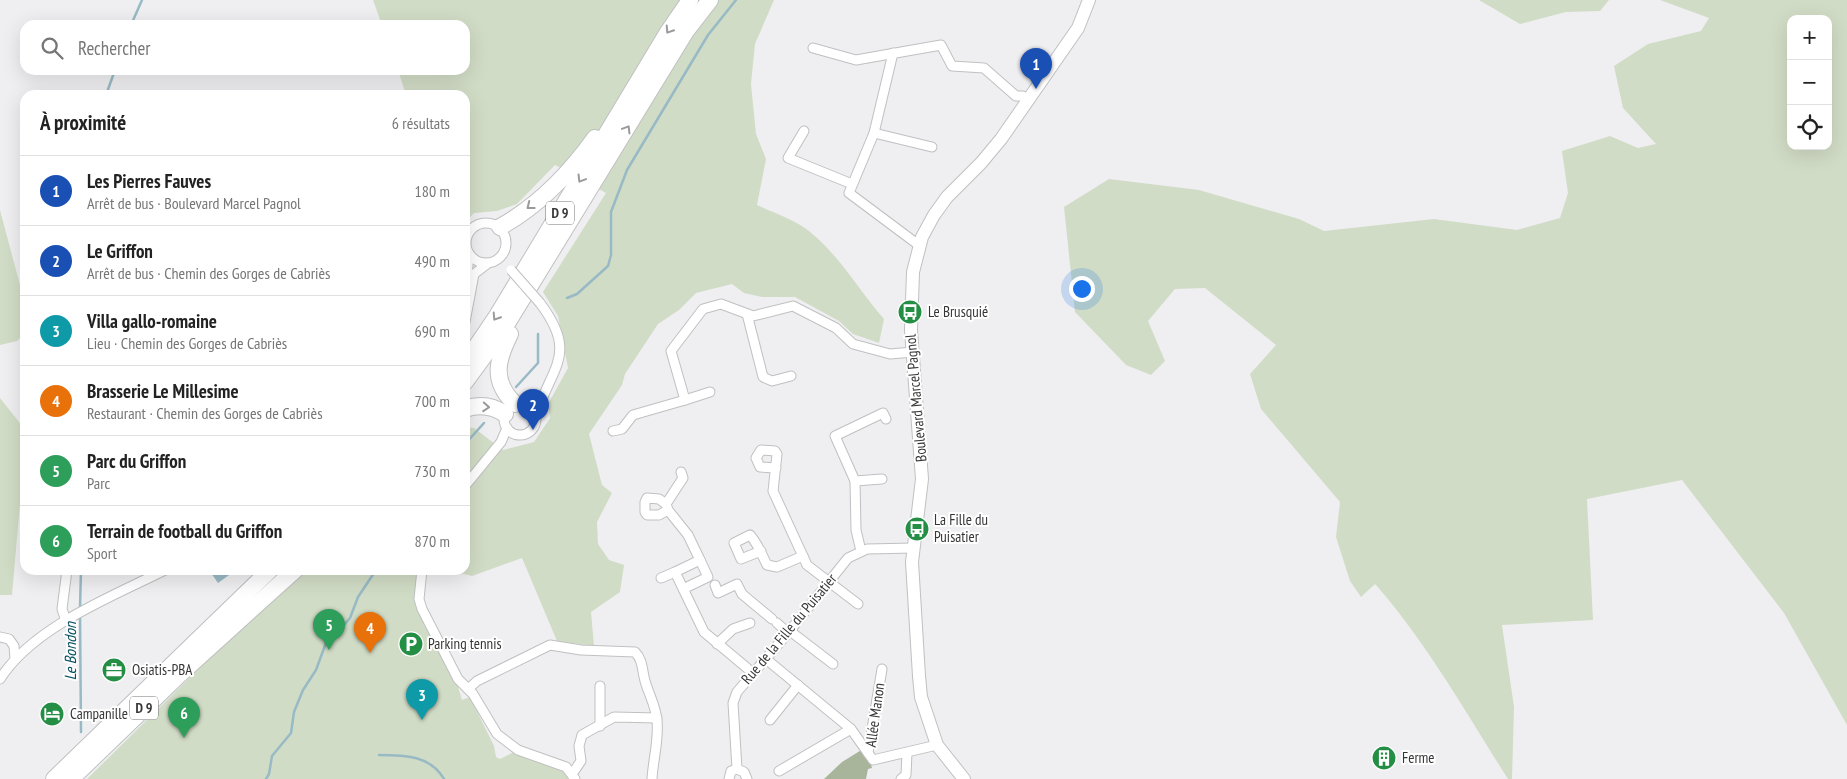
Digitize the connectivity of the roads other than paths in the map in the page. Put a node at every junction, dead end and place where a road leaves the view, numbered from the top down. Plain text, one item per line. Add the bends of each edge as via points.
1 (690, 0) edge
2 (710, 0) edge
3 (1089, 0) edge
4 (813, 48) dead end
5 (893, 53) junction
6 (650, 61) junction
7 (1025, 105) junction
8 (804, 131) dead end
9 (874, 133) junction
10 (932, 147) dead end
11 (852, 184) junction
12 (575, 216) junction
13 (500, 227) junction
14 (470, 232) edge
15 (920, 246) junction
16 (470, 254) edge
17 (500, 258) junction
18 (486, 264) junction
19 (470, 295) edge
20 (747, 314) junction
21 (912, 352) junction
22 (470, 355) edge
23 (470, 375) edge
24 (791, 376) dead end
25 (546, 389) junction
26 (710, 392) dead end
27 (685, 400) junction
28 (470, 409) edge
29 (513, 412) junction
30 (536, 416) junction
31 (886, 419) dead end
32 (613, 432) dead end
33 (519, 436) junction
34 (501, 442) junction
35 (776, 468) dead end
36 (681, 472) dead end
37 (882, 479) dead end
38 (470, 480) edge
39 (855, 481) junction
40 (914, 548) junction
41 (761, 551) dead end
42 (861, 551) junction
43 (803, 556) junction
44 (700, 560) junction
45 (676, 572) junction
46 (66, 575) edge
47 (154, 575) edge
48 (261, 575) edge
49 (266, 575) edge
50 (283, 575) edge
51 (289, 575) edge
52 (421, 575) edge
53 (661, 578) dead end
54 (712, 581) junction
55 (828, 582) junction
56 (683, 589) junction
57 (858, 604) dead end
58 (69, 620) junction
59 (750, 623) dead end
60 (789, 632) junction
61 (212, 635) junction
62 (0, 637) edge
63 (717, 644) junction
64 (15, 659) junction
65 (766, 659) junction
66 (832, 664) dead end
67 (882, 669) dead end
68 (754, 673) junction
69 (180, 674) junction
70 (0, 679) edge
71 (600, 686) dead end
72 (798, 686) junction
73 (468, 689) junction
74 (657, 718) junction
75 (770, 720) dead end
76 (600, 726) junction
77 (851, 729) junction
78 (937, 745) junction
79 (907, 752) junction
80 (871, 757) junction
81 (737, 769) junction
82 (779, 771) dead end
83 (574, 777) edge
84 (905, 778) edge
85 (52, 779) edge
86 (71, 779) edge
87 (78, 779) edge
88 (652, 779) edge
89 (729, 779) edge
90 (747, 779) edge
91 (964, 779) edge

1 -> 6 highway, D 9
12 -> 2 highway, D 9 via 686,32
3 - 7 street, Boulevard Marcel Pagnol via 1078,28
4 - 5 street via 856,60
5 - 7 street via 941,45 952,66 984,68 1016,96 1023,96
5 - 9 street
6 -> 13 highway via 588,148 558,183
6 -> 22 highway, D 9 via 497,316
7 - 15 street, Boulevard Marcel Pagnol via 991,152 947,197 934,215
8 - 11 street via 788,158
9 - 10 street
9 - 11 street
11 - 15 street via 849,193
12 - 23 highway, D 9 via 503,330
12 - 29 highway via 499,356 501,384
13 - 14 street via 481,224
13 - 17 street via 507,242
15 - 21 street, Boulevard Marcel Pagnol via 910,290
16 - 18 street via 476,261
17 - 18 street
17 - 25 street, bridge via 540,303 553,321 560,340 559,364
18 - 19 street via 474,274
20 - 21 street via 753,316 793,306 836,328 853,344 890,354
20 - 24 street via 763,377 772,381
20 - 27 street via 721,304 703,309 671,351
21 - 40 street, Boulevard Marcel Pagnol via 922,479
25 - 29 street
25 - 30 street
26 - 27 street
27 - 32 street via 632,415 622,429
28 -> 29 highway via 489,407
29 - 30 street via 531,407
29 - 33 street
29 - 34 street
30 - 33 street via 533,430
31 - 39 street via 882,413 836,436
33 - 34 street
34 - 38 street
35 - 43 street via 773,492
36 - 44 street via 684,478 667,507 688,535
37 - 39 street
39 - 42 street via 856,530
40 - 42 street
40 - 78 street, Boulevard Marcel Pagnol via 920,690
41 - 43 street via 767,565 777,567
42 - 55 street, Rue de la Fille du Puisatier via 848,558
43 - 55 street via 807,565
44 - 45 street
44 - 54 street
45 - 53 street
45 - 56 street
46 - 58 street via 62,609
47 - 58 street
48 - 61 highway
49 - 61 highway, D 9
50 - 61 highway, D 9
51 - 61 highway
52 - 73 street via 419,599 422,609 458,679
54 - 56 street
54 - 60 street via 718,593 737,584 742,594
55 - 57 street
55 - 60 street, Rue de la Fille du Puisatier
56 - 63 street via 704,632
58 - 64 street
59 - 63 street via 733,629
60 - 65 street, Rue de la Fille du Puisatier
60 - 66 street
61 - 69 highway, D 9
61 - 85 highway, D 9
62 - 64 street via 8,639 14,646
63 - 68 street
64 - 70 street
65 - 68 street, Rue de la Fille du Puisatier
65 - 72 street
67 - 80 street, Allée Manon
68 - 81 street, Rue de la Fille du Puisatier via 737,692 733,703
69 - 86 highway, D 9
69 - 87 highway
71 - 76 street
72 - 75 street
72 - 77 street
73 - 74 street via 477,681 550,645 635,652 641,659 644,680
73 - 83 street via 497,734 509,745 558,763
74 - 76 street via 614,717
74 - 88 street
76 - 83 street via 582,735 579,746 581,761
77 - 80 street
77 - 82 street
78 - 79 street
78 - 91 street, Boulevard Marcel Pagnol
79 - 80 street
79 - 84 street
81 - 89 street via 731,771
81 - 90 street via 744,772

